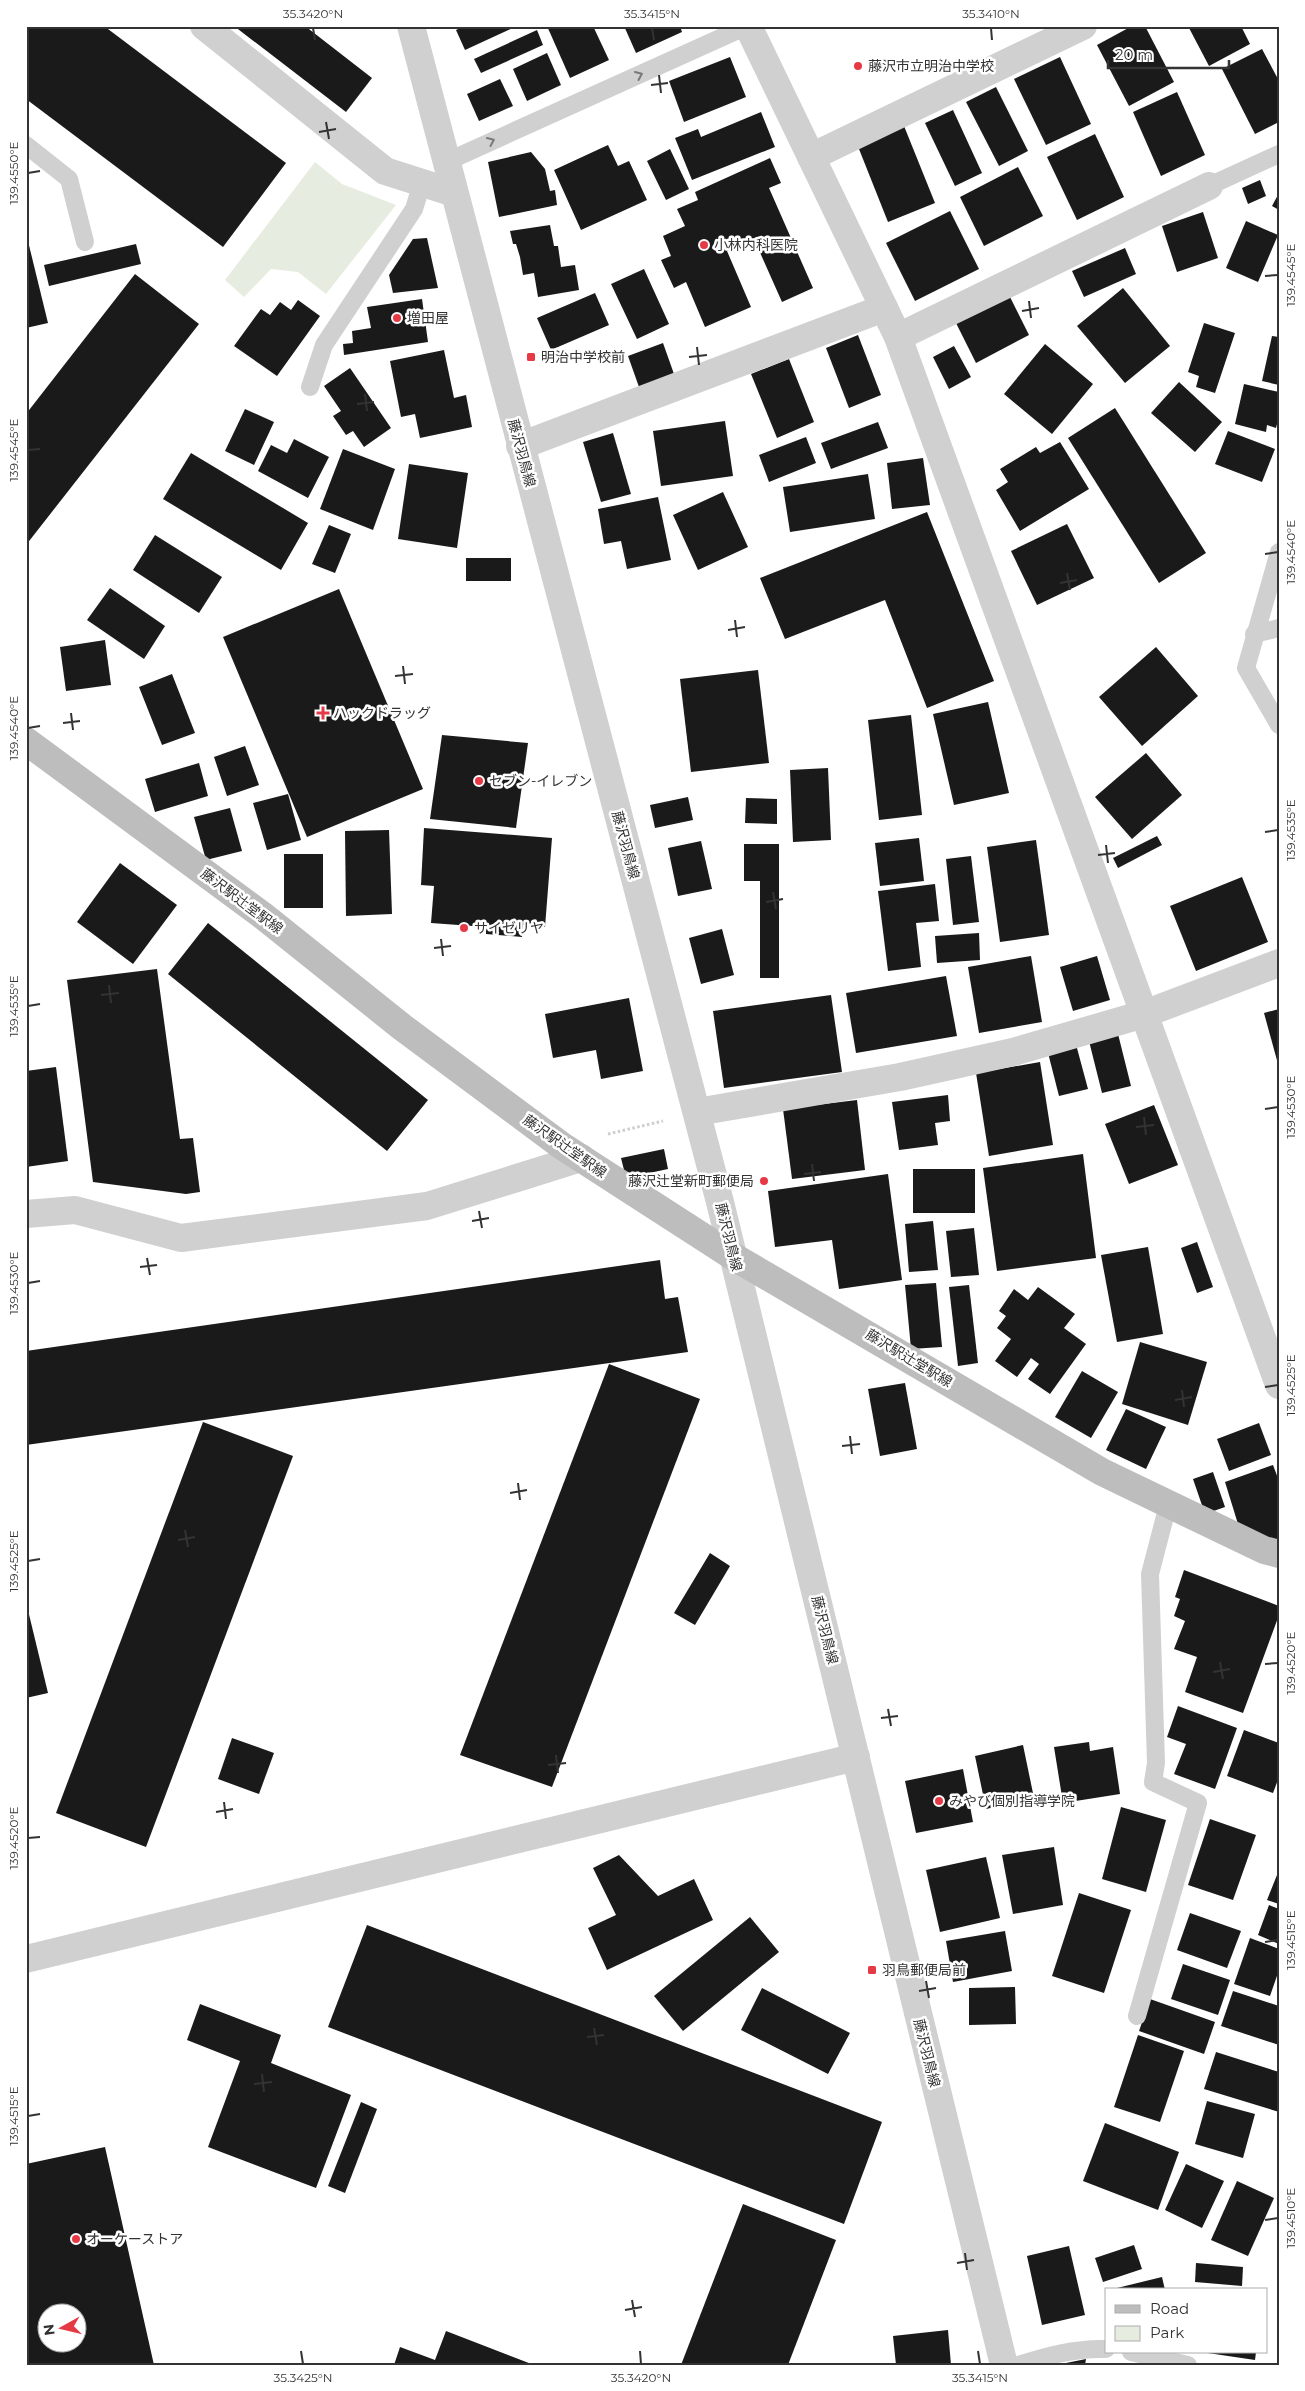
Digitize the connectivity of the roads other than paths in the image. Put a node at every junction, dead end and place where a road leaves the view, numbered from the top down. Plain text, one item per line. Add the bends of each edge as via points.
1 (204, 26) edge
2 (411, 26) edge
3 (748, 26) edge
4 (1083, 26) edge
5 (26, 145) edge
6 (1279, 154) edge
7 (811, 157) junction
8 (446, 162) junction
9 (422, 183) junction
10 (1209, 186) joint
11 (454, 193) junction
12 (85, 242) dead end
13 (884, 308) junction
14 (898, 337) junction
15 (310, 387) dead end
16 (520, 446) junction
17 (1279, 552) edge
18 (1279, 628) edge
19 (1254, 634) junction
20 (1279, 725) edge
21 (26, 741) edge
22 (1279, 963) edge
23 (1144, 1014) junction
24 (697, 1112) junction
25 (571, 1152) junction
26 (26, 1214) edge
27 (734, 1257) junction
28 (1279, 1385) edge
29 (1168, 1505) junction
30 (1279, 1554) edge
31 (856, 1757) junction
32 (26, 1959) edge
33 (1136, 2016) dead end
34 (1105, 2349) edge
35 (1140, 2354) edge
36 (1004, 2365) edge
37 (1018, 2365) edge
38 (1188, 2365) edge

1 - 9 street via 385,171
2 - 8 street, 藤沢羽鳥線
3 - 7 street
8 -> 3 lane
4 - 7 street
5 - 12 lane via 69,179
6 - 10 lane
7 - 13 street
8 - 11 street, 藤沢羽鳥線
9 - 11 street
9 - 15 lane via 414,210 324,345
10 - 14 street
11 - 16 street, 藤沢羽鳥線
13 - 14 street
13 - 16 street
14 - 23 street
16 - 24 street, 藤沢羽鳥線
17 - 19 lane
18 - 19 lane
19 - 20 lane via 1246,668
21 - 25 main road, 藤沢駅辻堂駅線 via 262,915 402,1027
22 - 23 street
23 - 24 street via 1013,1052 900,1077
23 - 28 street
24 - 27 street, 藤沢羽鳥線
25 - 26 street via 427,1206 181,1238 75,1210
25 - 27 main road, 藤沢駅辻堂駅線
27 - 29 main road, 藤沢駅辻堂駅線 via 1102,1472
27 - 31 street, 藤沢羽鳥線
29 - 30 main road, 藤沢駅辻堂駅線
29 - 33 lane via 1150,1574 1156,1762 1153,1782 1198,1803
31 - 32 street
31 - 36 street, 藤沢羽鳥線
34 - 37 lane via 1085,2348
35 - 38 lane

